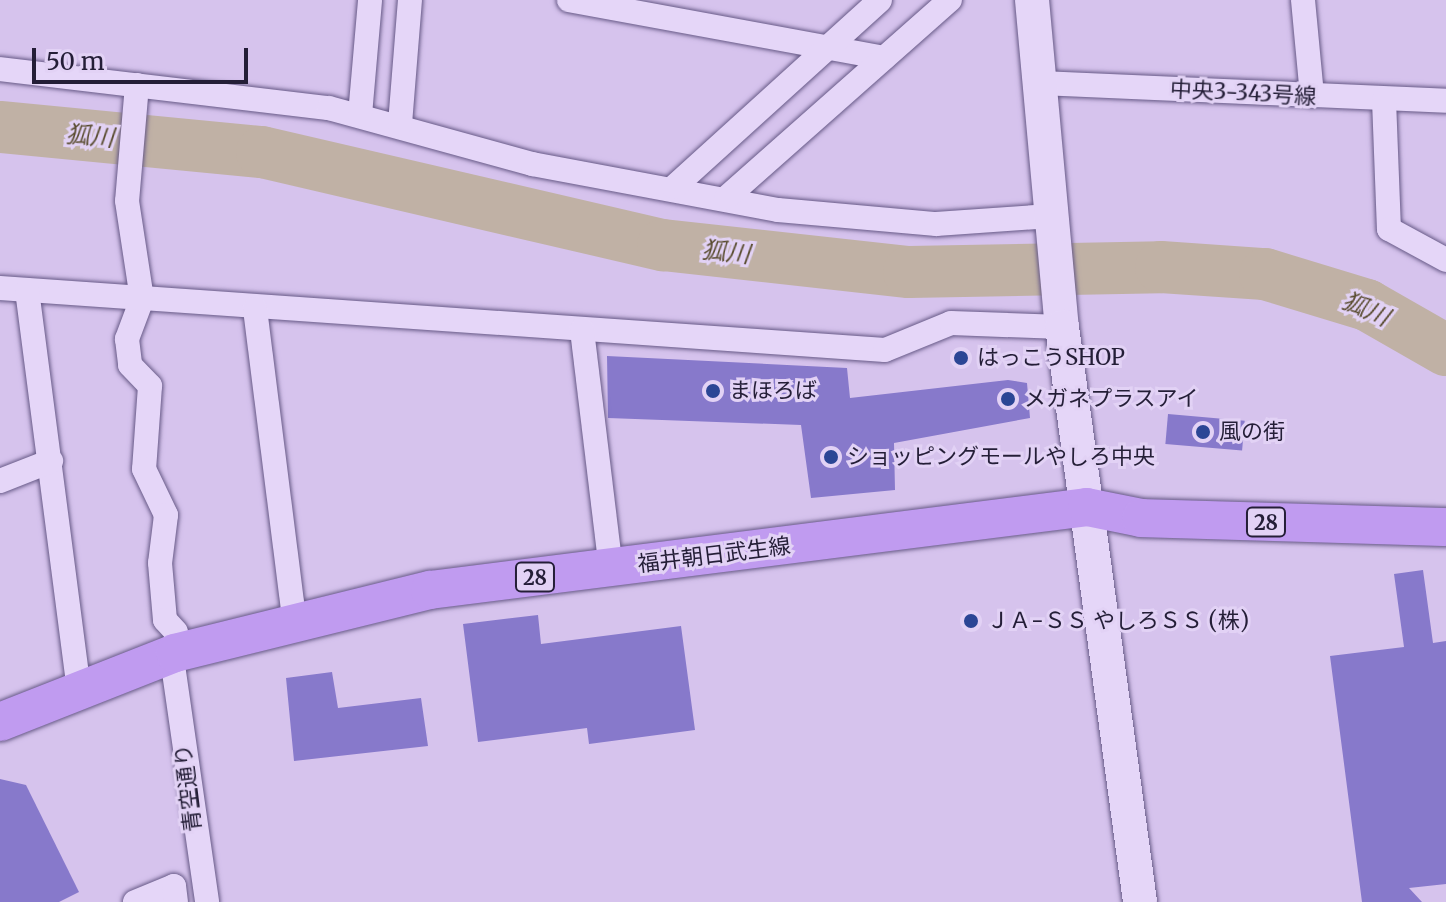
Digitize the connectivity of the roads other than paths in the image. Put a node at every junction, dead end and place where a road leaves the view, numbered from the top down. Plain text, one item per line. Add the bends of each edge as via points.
1 (370, 0) edge
2 (410, 0) edge
3 (569, 0) edge
4 (880, 0) edge
5 (950, 0) edge
6 (1032, 0) edge
7 (1303, 0) edge
8 (826, 47) junction
9 (884, 58) junction
10 (0, 69) edge
11 (1041, 83) junction
12 (136, 90) junction
13 (1312, 96) junction
14 (1384, 100) junction
15 (1446, 101) edge
16 (360, 115) junction
17 (400, 124) junction
18 (674, 187) junction
19 (726, 198) junction
20 (1051, 220) junction
21 (1446, 260) edge
22 (0, 288) edge
23 (27, 290) junction
24 (142, 299) junction
25 (255, 309) junction
26 (1060, 310) junction
27 (582, 330) junction
28 (51, 461) junction
29 (0, 481) edge
30 (1087, 507) junction
31 (1446, 527) edge
32 (611, 568) junction
33 (294, 618) junction
34 (176, 632) dead end
35 (174, 672) dead end
36 (79, 688) junction
37 (0, 722) edge
38 (135, 902) edge
39 (176, 902) edge
40 (207, 902) edge
41 (1140, 902) edge

1 - 16 street
2 - 17 street
3 - 8 street
4 - 8 street
5 - 9 street
6 - 11 street
7 - 13 street
8 - 9 street
8 - 18 street
9 - 19 street
10 - 12 street
11 - 13 street, 中央3-343号線
11 - 20 street
12 - 16 street
12 - 24 street via 128,180
13 - 14 street, 中央3-343号線
14 - 15 street, 中央3-343号線
14 - 21 street via 1389,229
16 - 17 street
17 - 18 street via 532,164
18 - 19 street
19 - 20 street via 922,224
20 - 26 street
22 - 23 street
23 - 24 street
23 - 28 street
24 - 25 street
24 - 34 street via 127,339 130,365 150,386 144,469 166,515 165,620
25 - 27 street
25 - 33 street
26 - 27 street via 951,323 885,350
26 - 30 street
27 - 32 street
28 - 29 street
28 - 36 street
30 - 31 main road, 福井朝日武生線 / 28 via 1141,518
30 - 32 main road, 福井朝日武生線 / 28
30 - 41 street
32 - 33 main road, 福井朝日武生線 / 28 via 430,590
33 - 36 main road, 福井朝日武生線 / 28
35 - 40 street, 青空通り
36 - 37 main road, 福井朝日武生線 / 28
38 - 39 street via 174,886

